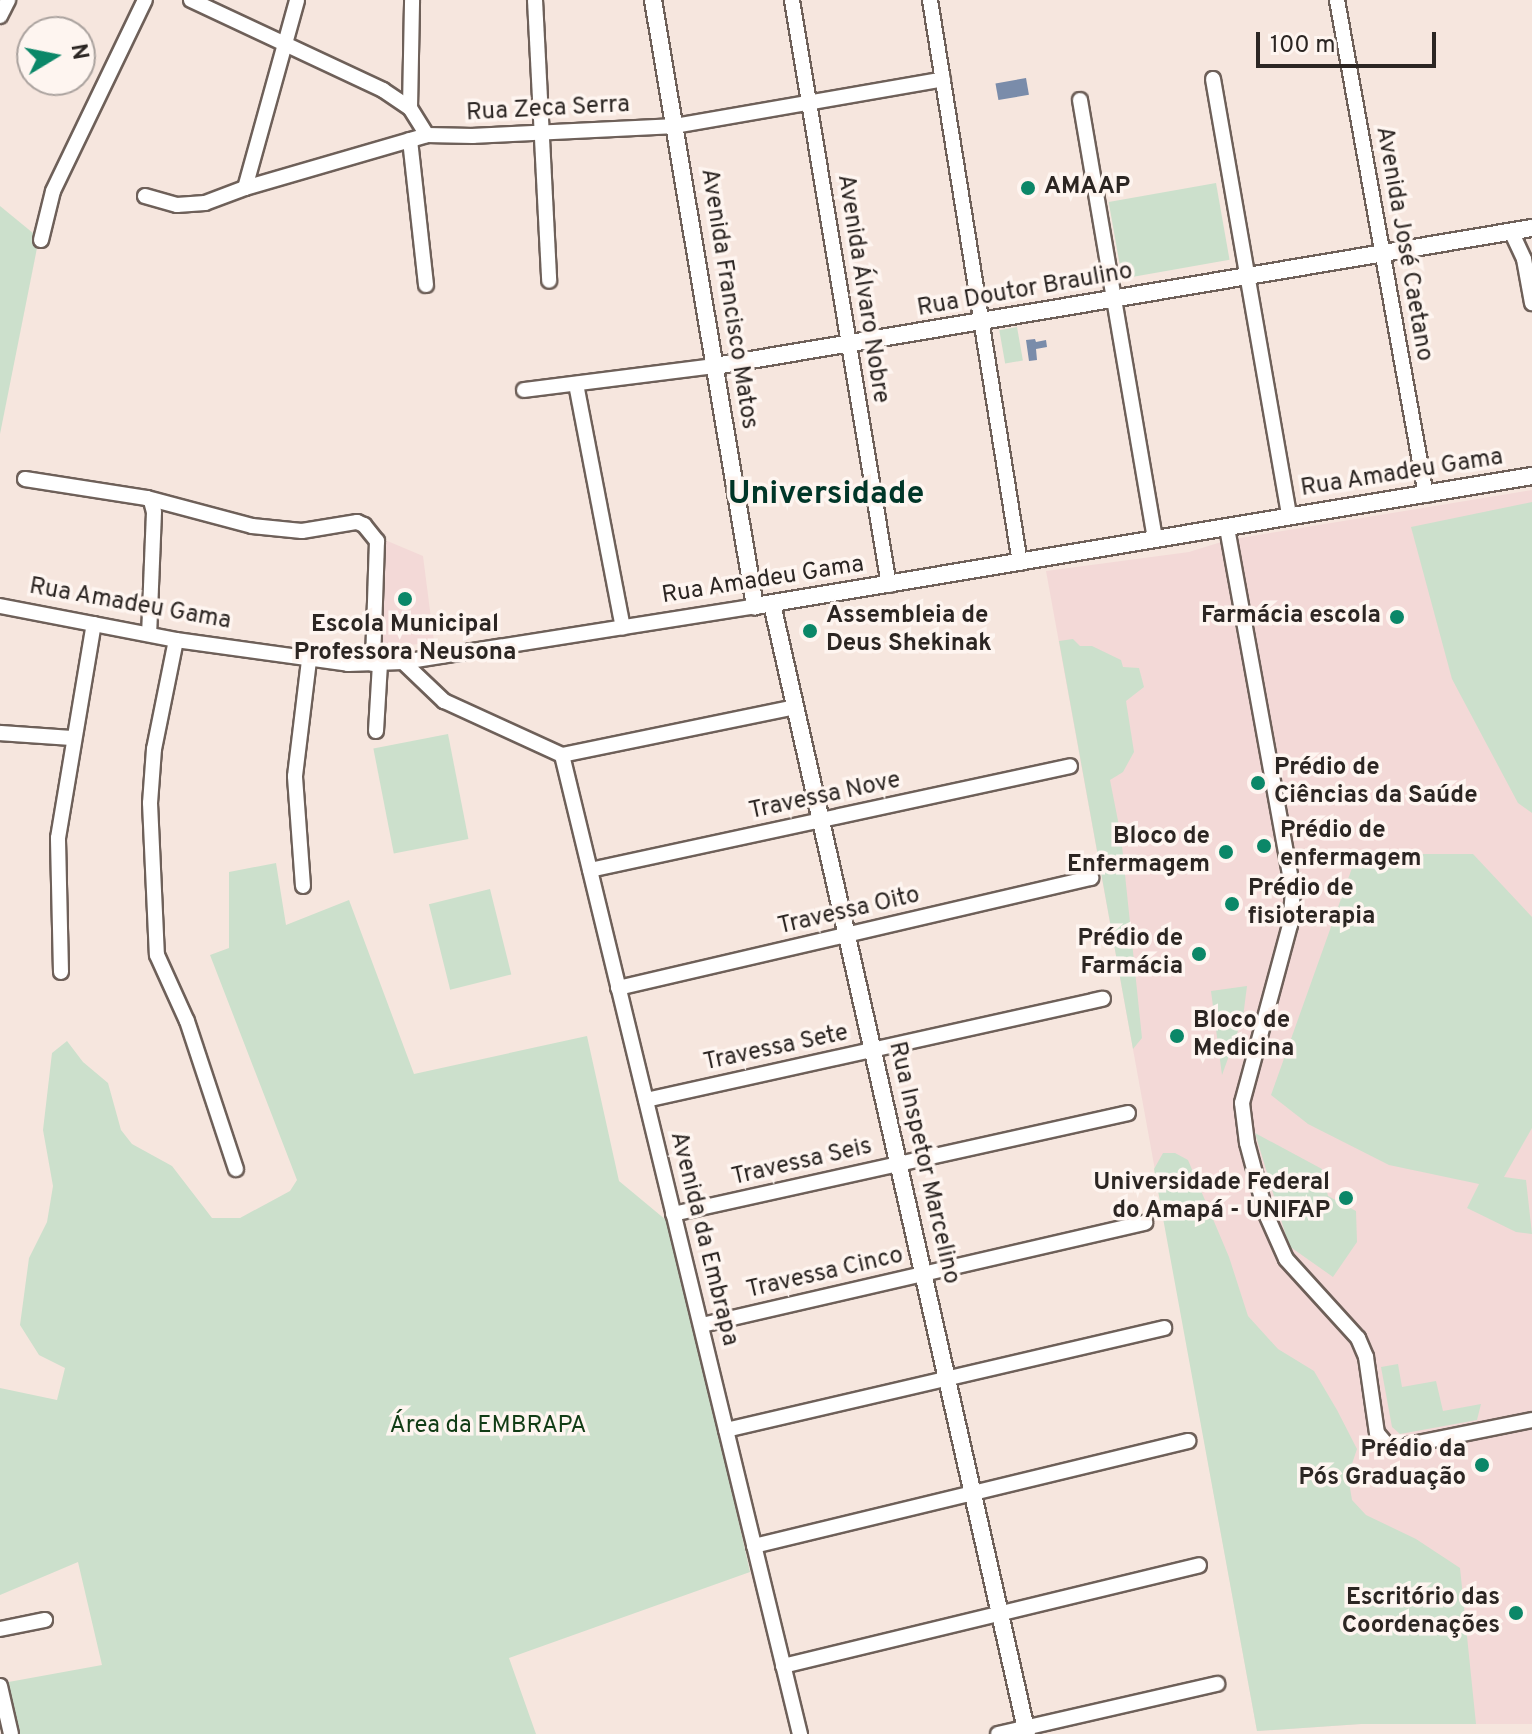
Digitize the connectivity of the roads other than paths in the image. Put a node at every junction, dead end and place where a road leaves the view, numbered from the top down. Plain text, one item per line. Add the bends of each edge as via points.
1 (8, 0) edge
2 (145, 0) edge
3 (191, 0) edge
4 (297, 0) edge
5 (412, 0) edge
6 (535, 0) edge
7 (653, 0) edge
8 (792, 0) edge
9 (930, 0) edge
10 (1337, 0) edge
11 (0, 16) edge
12 (285, 43) junction
13 (943, 79) junction
14 (1213, 79) dead end
15 (1080, 100) dead end
16 (809, 102) junction
17 (410, 108) junction
18 (675, 126) junction
19 (542, 133) junction
20 (427, 135) junction
21 (410, 140) junction
22 (245, 188) junction
23 (145, 196) dead end
24 (1532, 228) edge
25 (1511, 231) junction
26 (41, 240) dead end
27 (1383, 251) junction
28 (1247, 276) junction
29 (549, 281) dead end
30 (426, 285) dead end
31 (1113, 300) junction
32 (1532, 303) edge
33 (982, 323) junction
34 (849, 344) junction
35 (715, 366) junction
36 (576, 384) junction
37 (524, 390) dead end
38 (1532, 476) edge
39 (25, 479) dead end
40 (1426, 495) junction
41 (147, 498) junction
42 (1289, 516) junction
43 (1227, 528) junction
44 (1155, 540) junction
45 (1020, 563) junction
46 (889, 585) junction
47 (772, 604) junction
48 (0, 606) edge
49 (755, 606) junction
50 (94, 624) junction
51 (623, 628) junction
52 (149, 634) junction
53 (176, 640) junction
54 (309, 661) junction
55 (403, 662) junction
56 (376, 664) junction
57 (796, 707) junction
58 (376, 731) dead end
59 (0, 733) edge
60 (72, 738) junction
61 (562, 755) junction
62 (1070, 766) dead end
63 (821, 820) junction
64 (590, 870) junction
65 (1091, 878) dead end
66 (303, 886) dead end
67 (847, 935) junction
68 (61, 972) dead end
69 (618, 988) junction
70 (1103, 999) dead end
71 (873, 1050) junction
72 (646, 1100) junction
73 (1128, 1113) dead end
74 (898, 1164) junction
75 (236, 1169) dead end
76 (673, 1214) junction
77 (1145, 1223) dead end
78 (923, 1274) junction
79 (702, 1325) junction
80 (1164, 1328) dead end
81 (947, 1379) junction
82 (1532, 1420) edge
83 (726, 1430) junction
84 (1188, 1441) dead end
85 (972, 1493) junction
86 (754, 1546) junction
87 (1199, 1565) dead end
88 (999, 1613) junction
89 (45, 1620) dead end
90 (0, 1629) edge
91 (783, 1666) junction
92 (1217, 1684) dead end
93 (0, 1686) edge
94 (1026, 1730) edge
95 (11, 1734) edge
96 (800, 1734) edge
97 (998, 1734) edge

1 - 11 street
2 - 26 street via 53,191
3 - 12 street
4 - 12 street
5 - 17 street
6 - 19 street
7 - 18 street, Avenida Francisco Matos
8 - 16 street, Avenida Álvaro Nobre
9 - 13 street
10 - 27 street, Avenida José Caetano
12 - 17 street
12 - 22 street
13 - 16 street, Rua Zeca Serra
13 - 33 street
14 - 28 street
15 - 31 street
16 - 18 street, Rua Zeca Serra
16 - 34 street, Avenida Álvaro Nobre
17 - 20 street
18 - 19 street, Rua Zeca Serra
18 - 35 street, Avenida Francisco Matos
19 - 20 street, Rua Zeca Serra
19 - 29 street
20 - 21 street, Rua Zeca Serra
21 - 22 street, Rua Zeca Serra
21 - 30 street
22 - 23 street, Rua Zeca Serra via 194,205
24 - 25 street, Rua Doutor Braulino
25 - 27 street, Rua Doutor Braulino
25 - 32 street via 1524,259
27 - 28 street, Rua Doutor Braulino
27 - 40 street, Avenida José Caetano
28 - 31 street, Rua Doutor Braulino
28 - 42 street
31 - 33 street, Rua Doutor Braulino
31 - 44 street
33 - 34 street, Rua Doutor Braulino
33 - 45 street
34 - 35 street, Rua Doutor Braulino
34 - 46 street, Avenida Álvaro Nobre
35 - 36 street, Rua Doutor Braulino
35 - 49 street, Avenida Francisco Matos
36 - 37 street, Rua Doutor Braulino
36 - 51 street
38 - 40 street, Rua Amadeu Gama
39 - 41 street
40 - 42 street, Rua Amadeu Gama
41 - 52 street via 154,512
41 - 56 street via 252,526 302,531 357,522 376,535
42 - 43 street, Rua Amadeu Gama
43 - 44 street, Rua Amadeu Gama
43 - 82 street via 1292,880 1290,925 1242,1103 1266,1214 1286,1259 1358,1338 1366,1357 1377,1433 1387,1445
44 - 45 street, Rua Amadeu Gama
45 - 46 street, Rua Amadeu Gama
46 - 47 street, Rua Amadeu Gama
47 - 49 street, Rua Amadeu Gama
47 - 57 street, Rua Inspetor Marcelino
48 - 50 street, Rua Amadeu Gama
49 - 51 street, Rua Amadeu Gama
50 - 52 street, Rua Amadeu Gama
50 - 60 street
51 - 55 street, Rua Amadeu Gama
52 - 53 street, Rua Amadeu Gama
53 - 54 street, Rua Amadeu Gama
53 - 75 street via 151,779 157,955 187,1021
54 - 56 street, Rua Amadeu Gama
54 - 66 street via 295,776
55 - 56 street, Rua Amadeu Gama
55 - 61 street via 444,701
56 - 58 street
57 - 61 street
57 - 63 street, Rua Inspetor Marcelino
59 - 60 street
60 - 68 street via 58,838
61 - 64 street, Avenida da Embrapa
62 - 63 street, Travessa Nove
63 - 64 street, Travessa Nove
63 - 67 street, Rua Inspetor Marcelino
64 - 69 street, Avenida da Embrapa
65 - 67 street, Travessa Oito
67 - 69 street, Travessa Oito
67 - 71 street, Rua Inspetor Marcelino
69 - 72 street, Avenida da Embrapa
70 - 71 street, Travessa Sete
71 - 72 street, Travessa Sete
71 - 74 street, Rua Inspetor Marcelino
72 - 76 street, Avenida da Embrapa
73 - 74 street, Travessa Seis
74 - 76 street, Travessa Seis
74 - 78 street, Rua Inspetor Marcelino
76 - 79 street, Avenida da Embrapa
77 - 78 street, Travessa Cinco
78 - 79 street, Travessa Cinco
78 - 81 street, Rua Inspetor Marcelino
79 - 83 street, Avenida da Embrapa
80 - 81 street
81 - 83 street
81 - 85 street, Rua Inspetor Marcelino
83 - 86 street, Avenida da Embrapa
84 - 85 street
85 - 86 street
85 - 88 street, Rua Inspetor Marcelino
86 - 91 street, Avenida da Embrapa
87 - 88 street
88 - 91 street
88 - 94 street, Rua Inspetor Marcelino
89 - 90 street
91 - 96 street, Avenida da Embrapa
92 - 94 street
93 - 95 street
94 - 97 street

